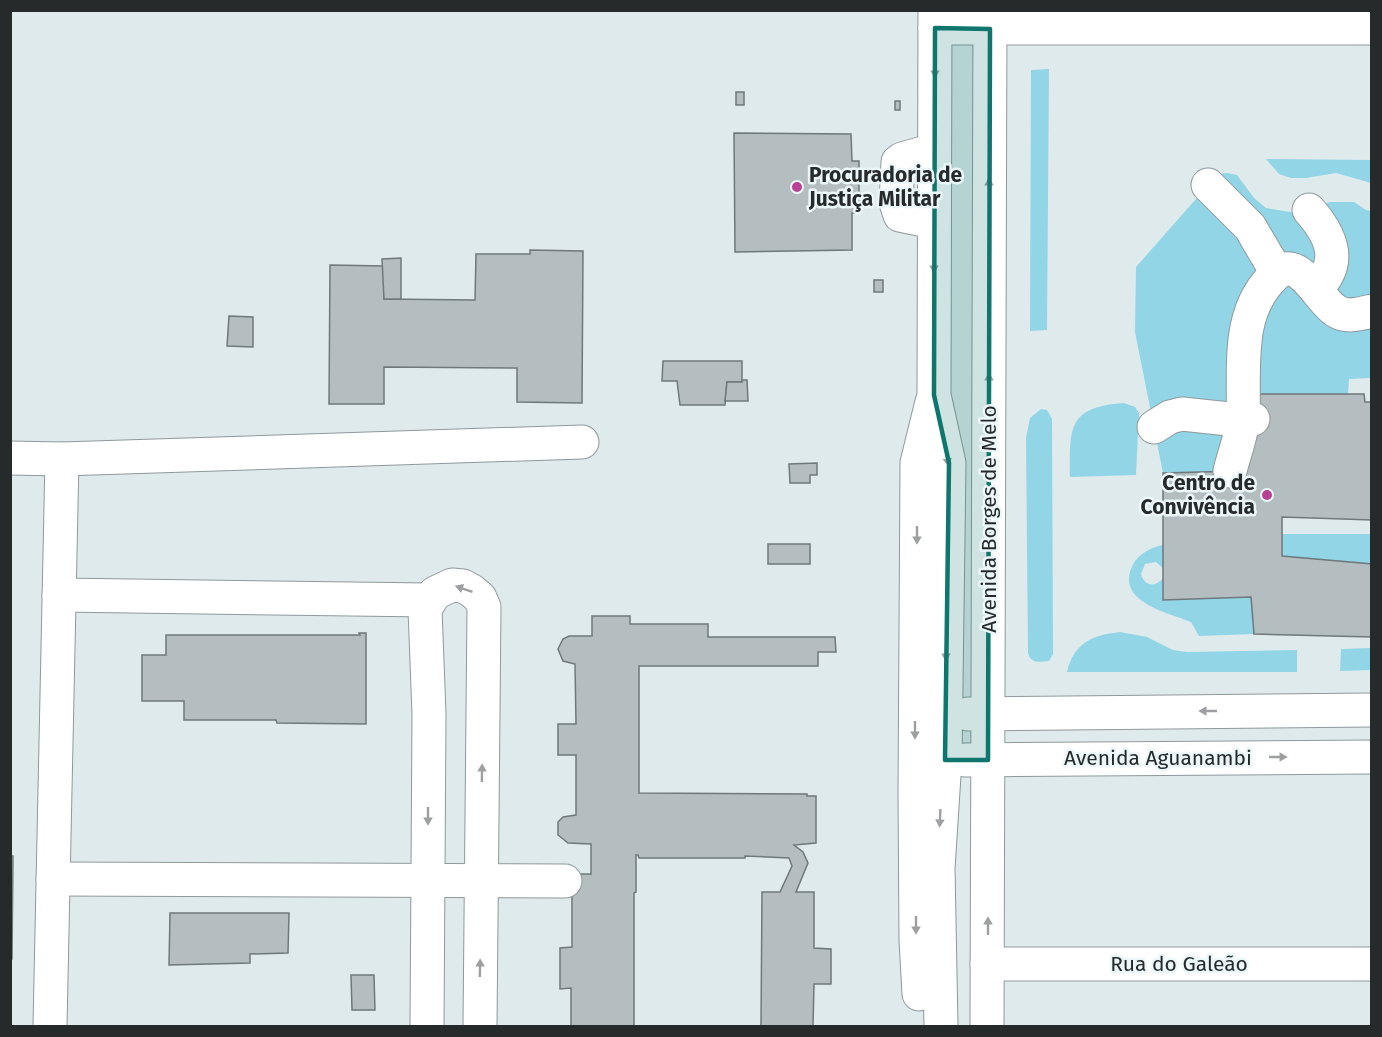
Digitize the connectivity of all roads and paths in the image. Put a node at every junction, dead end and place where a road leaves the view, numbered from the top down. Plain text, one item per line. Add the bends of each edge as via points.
1 (935, 19) edge
2 (1099, 19) edge
3 (990, 20) edge
4 (1371, 28) edge
5 (1208, 185) dead end
6 (1309, 210) dead end
7 (1277, 273) junction
8 (1316, 289) junction
9 (1371, 311) edge
10 (934, 395) junction
11 (1248, 420) junction
12 (1154, 427) dead end
13 (582, 442) dead end
14 (10, 458) edge
15 (62, 459) junction
16 (1230, 471) dead end
17 (59, 595) junction
18 (429, 600) junction
19 (1371, 710) edge
20 (946, 714) junction
21 (989, 714) junction
22 (1371, 757) edge
23 (945, 760) junction
24 (988, 760) junction
25 (53, 879) junction
26 (428, 880) junction
27 (481, 881) junction
28 (565, 881) dead end
29 (987, 964) junction
30 (1371, 964) edge
31 (50, 1026) edge
32 (427, 1026) edge
33 (480, 1026) edge
34 (920, 1026) edge
35 (941, 1026) edge
36 (987, 1026) edge

1 - 3 main road
1 -> 10 main road, Avenida Borges de Melo
2 - 3 main road
2 - 4 main road
21 -> 3 main road, Avenida Borges de Melo
5 - 7 main road via 1250,227
6 - 8 main road via 1325,233 1333,263 1327,278
7 - 8 main road via 1284,269 1295,271
7 - 11 main road via 1256,302 1248,322 1244,346
8 - 9 main road via 1336,311 1349,315
10 -> 20 main road, Avenida Borges de Melo via 949,463
10 -> 34 main road, Avenida Borges de Melo via 917,463 915,794
11 - 12 main road via 1182,414
11 - 16 main road
13 - 15 main road
14 - 15 main road
15 - 17 main road
17 - 18 main road
17 - 25 main road
18 -> 26 main road via 425,609
27 -> 18 main road via 484,607 480,597 463,586 443,588
19 -> 21 main road
20 - 21 main road
20 - 23 main road, Avenida Borges de Melo
21 - 24 main road, Avenida Borges de Melo
24 -> 22 main road, Avenida Aguanambi
23 - 24 main road, Avenida Aguanambi
23 -> 35 main road, Avenida Borges de Melo via 938,868
29 -> 24 main road, Avenida Borges de Melo
25 - 26 main road
25 - 31 main road
26 - 27 main road
26 - 32 main road
27 - 28 main road
33 -> 27 main road
29 - 30 main road, Rua do Galeão
29 - 36 main road, Avenida Borges de Melo

